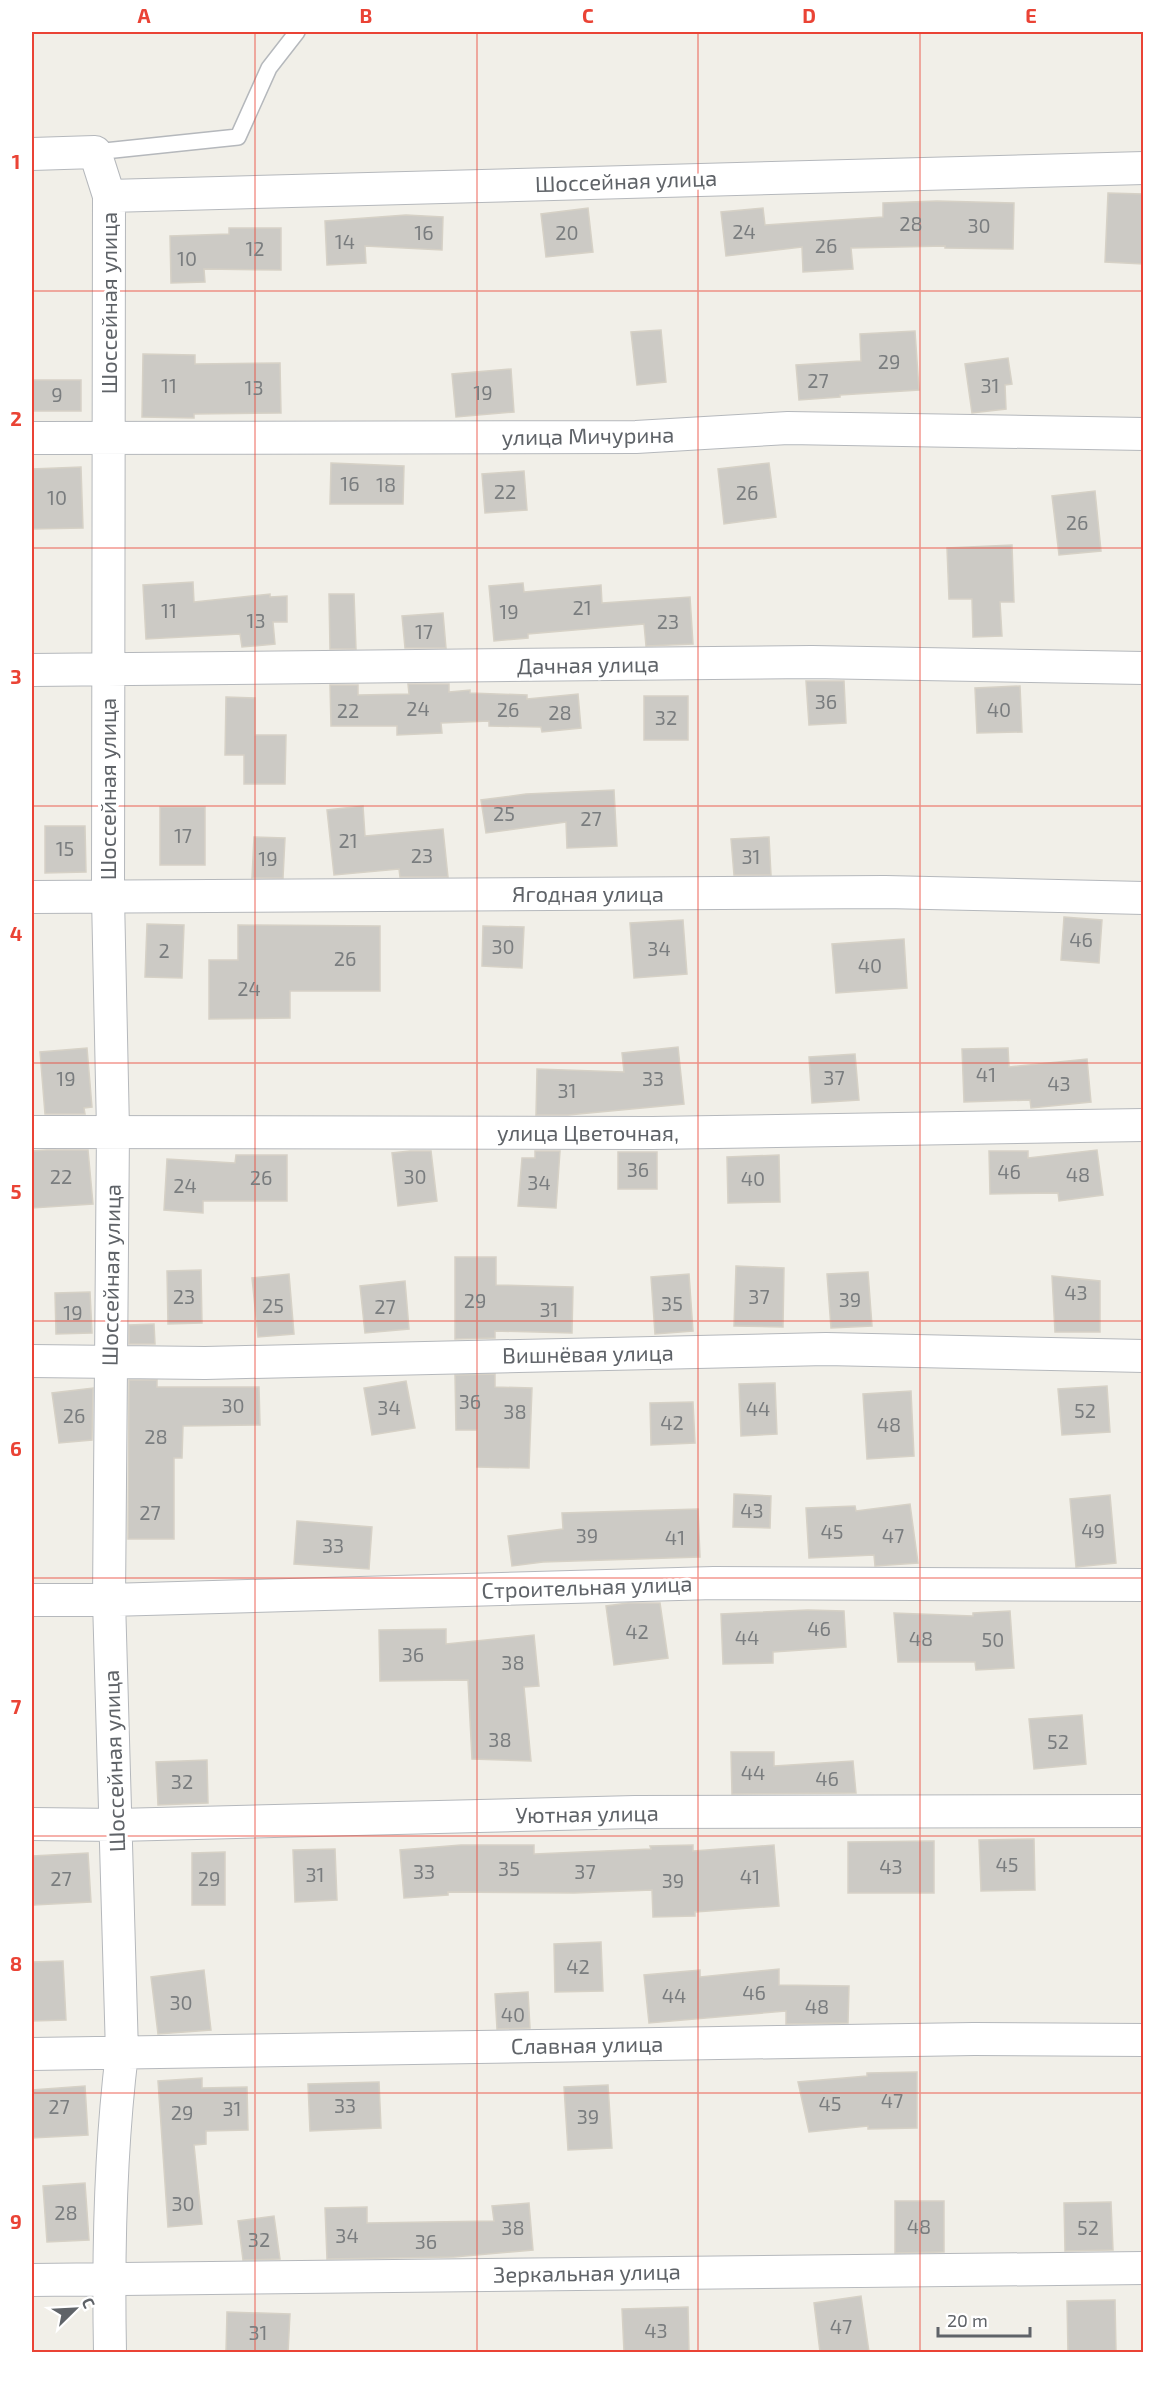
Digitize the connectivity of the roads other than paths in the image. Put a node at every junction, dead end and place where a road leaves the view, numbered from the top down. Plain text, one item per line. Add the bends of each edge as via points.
1 (297, 32) edge
2 (95, 152) junction
3 (32, 154) edge
4 (1143, 168) edge
5 (109, 196) junction
6 (1143, 434) edge
7 (32, 438) edge
8 (110, 439) junction
9 (1143, 668) edge
10 (32, 670) edge
11 (108, 670) junction
12 (32, 897) edge
13 (108, 897) junction
14 (1143, 898) edge
15 (1143, 1125) edge
16 (113, 1130) junction
17 (32, 1132) edge
18 (1143, 1356) edge
19 (32, 1361) edge
20 (110, 1361) junction
21 (1143, 1585) edge
22 (32, 1600) edge
23 (108, 1600) junction
24 (1143, 1811) edge
25 (32, 1824) edge
26 (117, 1825) junction
27 (1143, 2040) edge
28 (32, 2054) edge
29 (122, 2054) junction
30 (1143, 2268) edge
31 (32, 2280) edge
32 (108, 2280) junction
33 (110, 2352) edge

1 - 2 lane via 269,68 238,137
2 - 3 street
2 - 5 street, Шоссейная улица
4 - 5 street, Шоссейная улица
5 - 8 street, Шоссейная улица
6 - 8 street, улица Мичурина via 788,428 636,437
7 - 8 street, улица Мичурина
8 - 11 street, Шоссейная улица
9 - 11 street, Дачная улица via 812,662
10 - 11 street, Дачная улица
11 - 13 street, Шоссейная улица
12 - 13 street, Ягодная улица
13 - 14 street, Ягодная улица via 885,892
13 - 16 street, Шоссейная улица
15 - 16 street, улица Цветочная, via 652,1133
16 - 17 street, улица Цветочная,
16 - 20 street, Шоссейная улица
18 - 20 street, Вишнёвая улица via 826,1349 205,1363
19 - 20 street, Вишнёвая улица
20 - 23 street, Шоссейная улица
21 - 23 street, Строительная улица via 714,1583
22 - 23 street, Строительная улица
23 - 26 street, Шоссейная улица
24 - 26 street, Уютная улица via 635,1812
25 - 26 street, Уютная улица
26 - 29 street, Шоссейная улица
27 - 29 street, Славная улица via 950,2039
28 - 29 street, Славная улица
29 - 32 street, Шоссейная улица via 115,2109
30 - 32 street, Зеркальная улица
31 - 32 street, Зеркальная улица
32 - 33 street, Шоссейная улица

